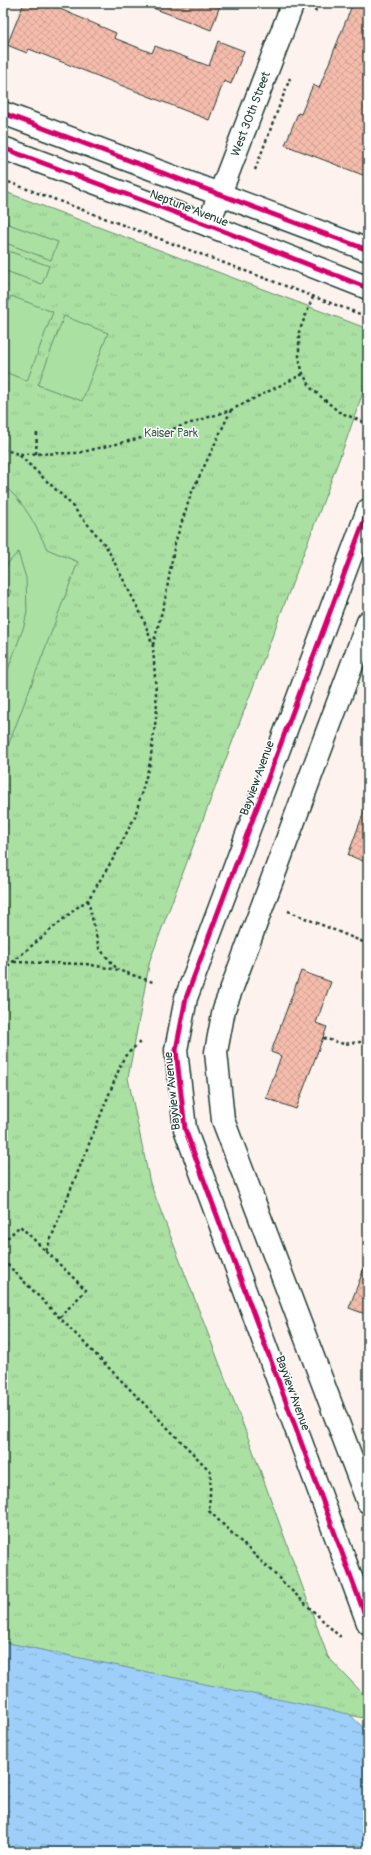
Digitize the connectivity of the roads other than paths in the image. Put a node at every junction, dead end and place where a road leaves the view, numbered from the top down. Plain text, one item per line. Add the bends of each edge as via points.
1 (293, 3) edge
2 (3, 113) edge
3 (3, 148) edge
4 (220, 194) junction
5 (208, 225) junction
6 (368, 250) edge
7 (368, 288) edge
8 (368, 510) edge
9 (368, 622) edge
10 (368, 1502) edge
11 (368, 1623) edge

1 - 4 street, West 30th Street
2 - 4 street, Neptune Avenue
3 - 5 street, Neptune Avenue
4 - 5 street, West 30th Street
4 - 6 street, Neptune Avenue
5 - 7 street, Neptune Avenue
8 - 11 street, Bayview Avenue via 186,998 176,1050 185,1129
9 - 10 street via 224,1009 216,1052 223,1120

